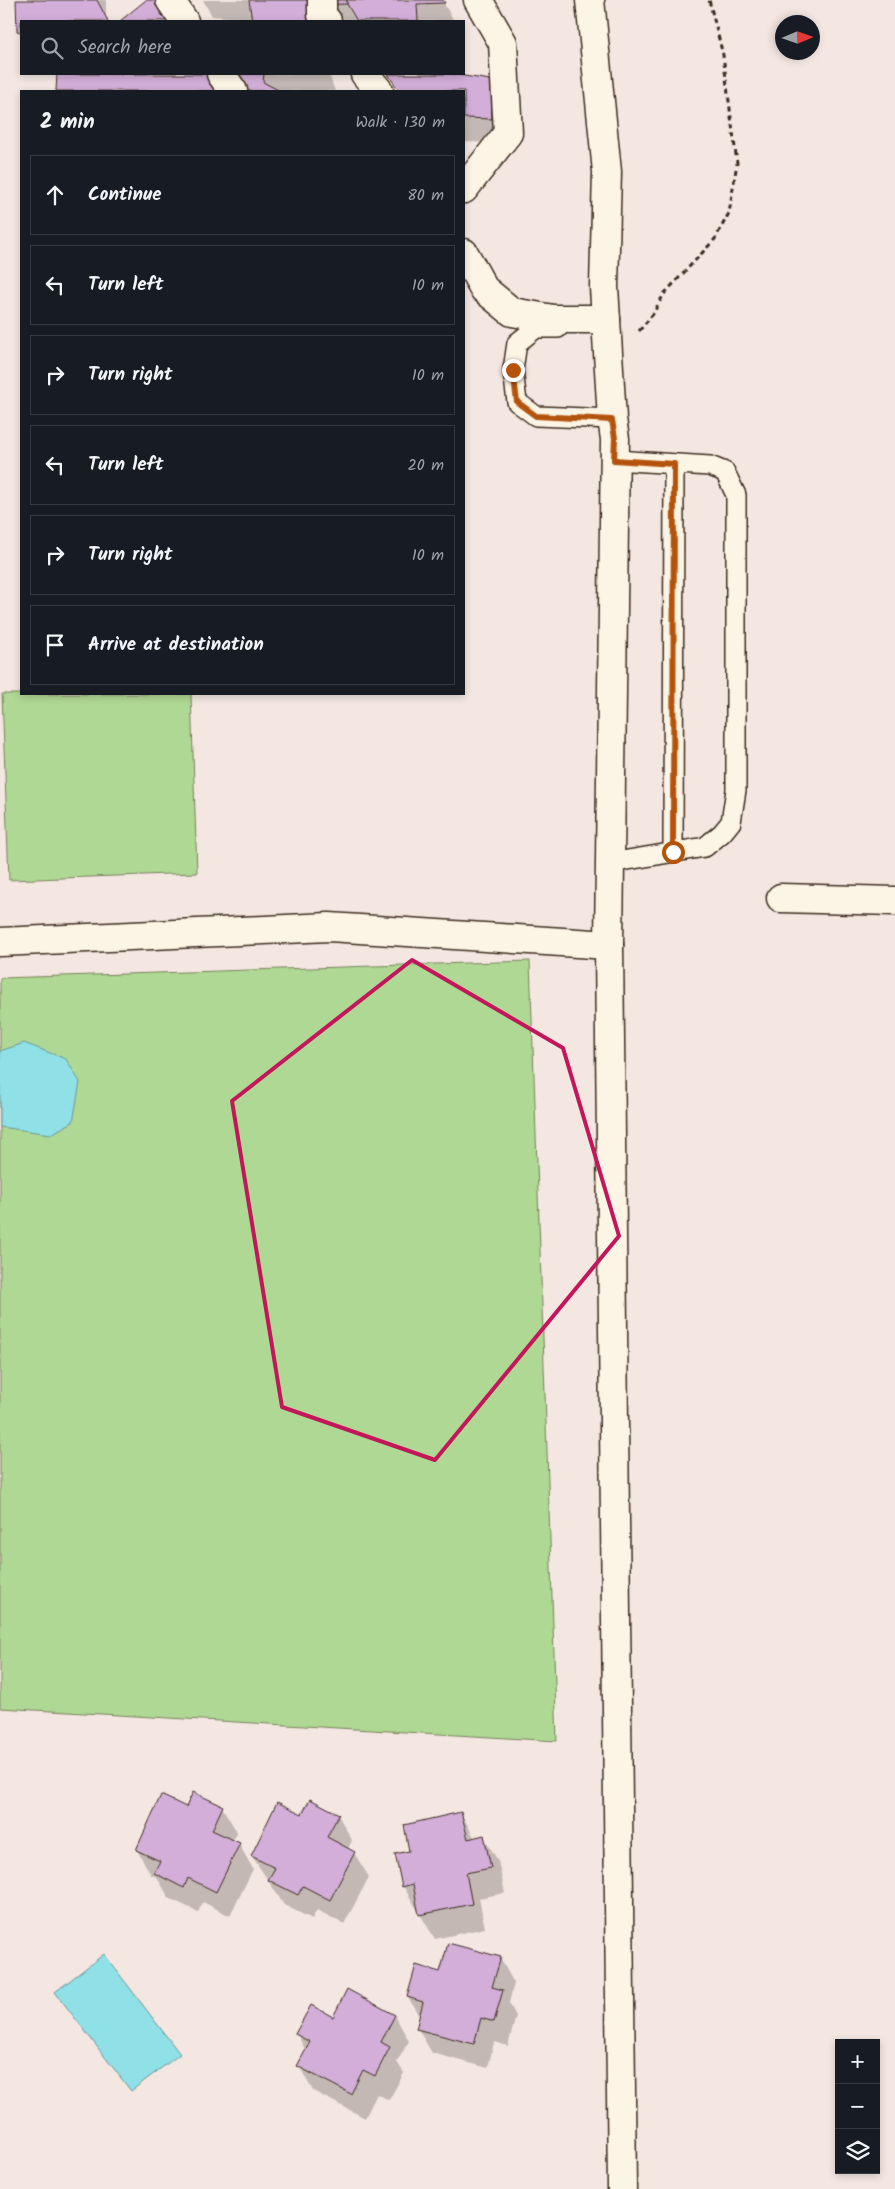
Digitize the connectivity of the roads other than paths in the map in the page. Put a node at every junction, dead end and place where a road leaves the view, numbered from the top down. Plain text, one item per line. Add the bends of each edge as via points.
1 (170, 0) edge
2 (322, 0) edge
3 (478, 0) edge
4 (590, 0) edge
5 (183, 20) edge
6 (326, 20) edge
7 (222, 75) edge
8 (366, 75) edge
9 (232, 90) edge
10 (378, 90) edge
11 (465, 188) edge
12 (465, 255) edge
13 (607, 332) junction
14 (612, 420) junction
15 (614, 460) junction
16 (674, 464) junction
17 (673, 852) junction
18 (610, 863) junction
19 (782, 898) dead end
20 (895, 901) edge
21 (0, 942) edge
22 (609, 945) junction
23 (622, 2189) edge

1 - 5 street
2 - 6 street via 322,15
3 - 11 street via 503,43 508,133
4 - 13 street via 606,172 604,287
7 - 9 street
8 - 10 street
12 - 13 street via 484,289 512,312
13 - 14 street
13 - 14 lane via 536,328 517,343 513,370 517,402 536,416
14 - 15 street
15 - 16 lane
15 - 18 street
16 - 17 lane
16 - 17 lane via 710,466 725,472 736,495 736,790 731,822 722,833 705,847
17 - 18 lane
18 - 22 street
19 - 20 street
21 - 22 street via 329,927
22 - 23 street

